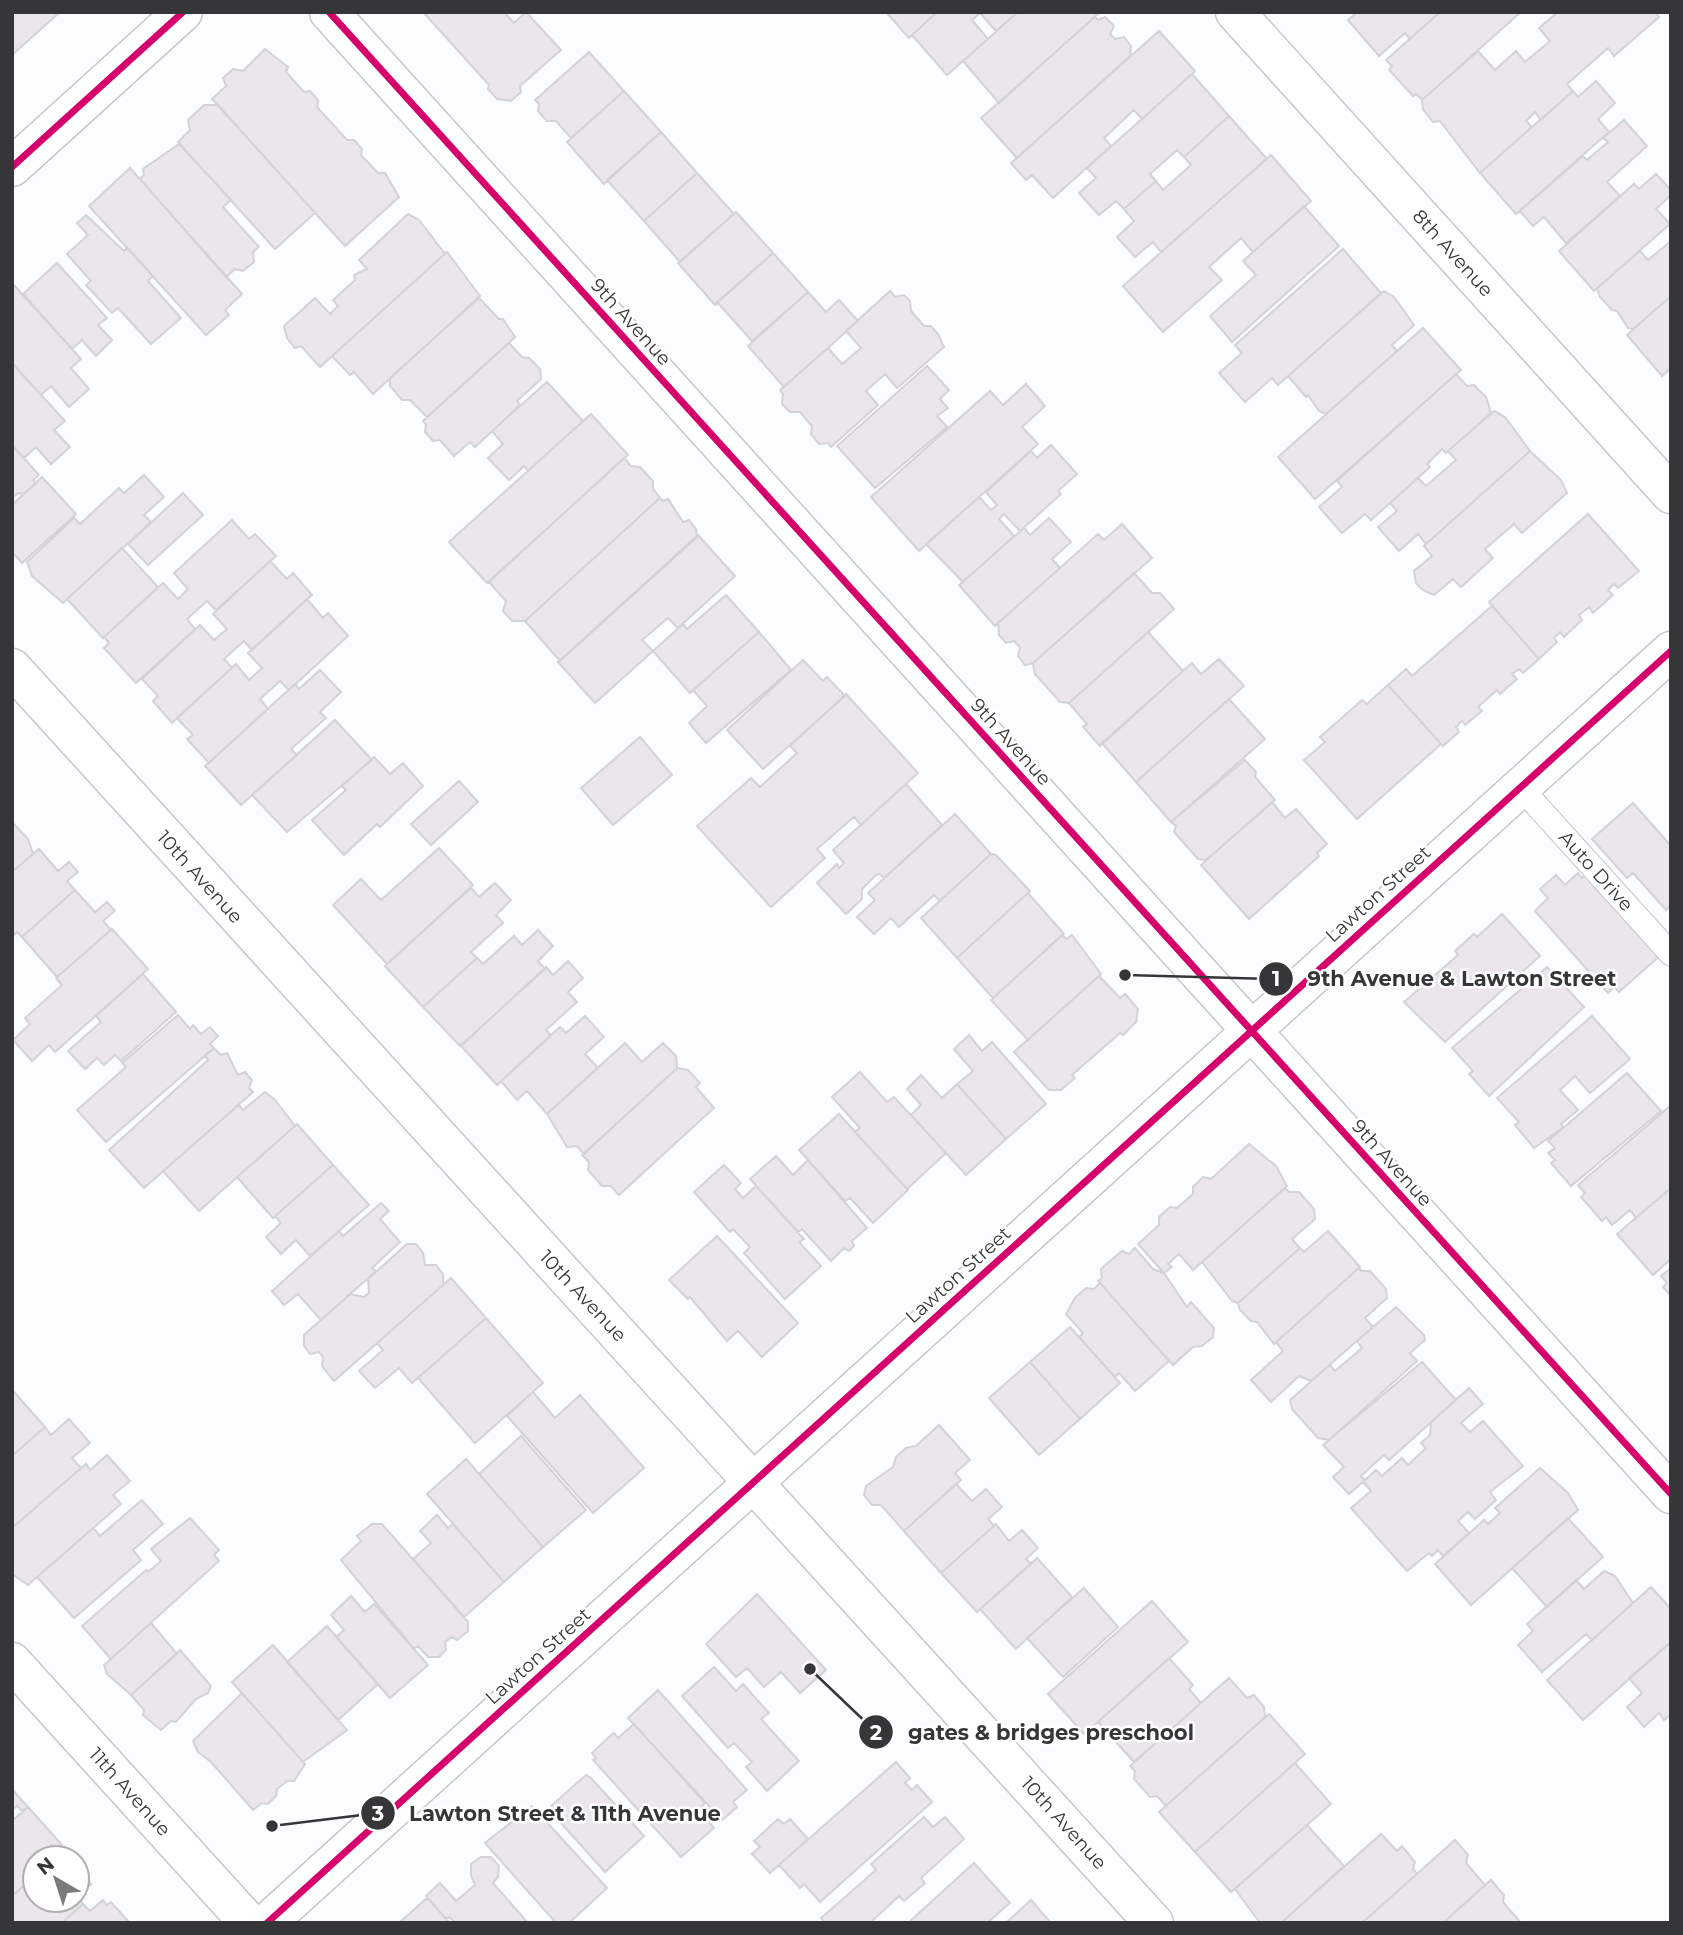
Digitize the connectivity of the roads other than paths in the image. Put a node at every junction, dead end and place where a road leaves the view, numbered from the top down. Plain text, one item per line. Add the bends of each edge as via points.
1 (183, 12) edge
2 (329, 12) edge
3 (1235, 12) edge
4 (12, 167) edge
5 (1671, 494) edge
6 (1671, 651) edge
7 (12, 668) edge
8 (1520, 787) junction
9 (1671, 954) edge
10 (1251, 1031) junction
11 (755, 1481) junction
12 (1671, 1494) edge
13 (12, 1662) edge
14 (249, 1923) edge
15 (267, 1923) edge
16 (1154, 1923) edge

1 - 4 street
2 - 10 street, 9th Avenue
3 - 5 street, 8th Avenue
6 - 8 street, Lawton Street
7 - 11 street, 10th Avenue
8 - 9 lane, Auto Drive
8 - 10 street, Lawton Street
10 - 11 street, Lawton Street
10 - 12 street, 9th Avenue
11 - 15 street, Lawton Street
11 - 16 street, 10th Avenue
13 - 14 street, 11th Avenue

